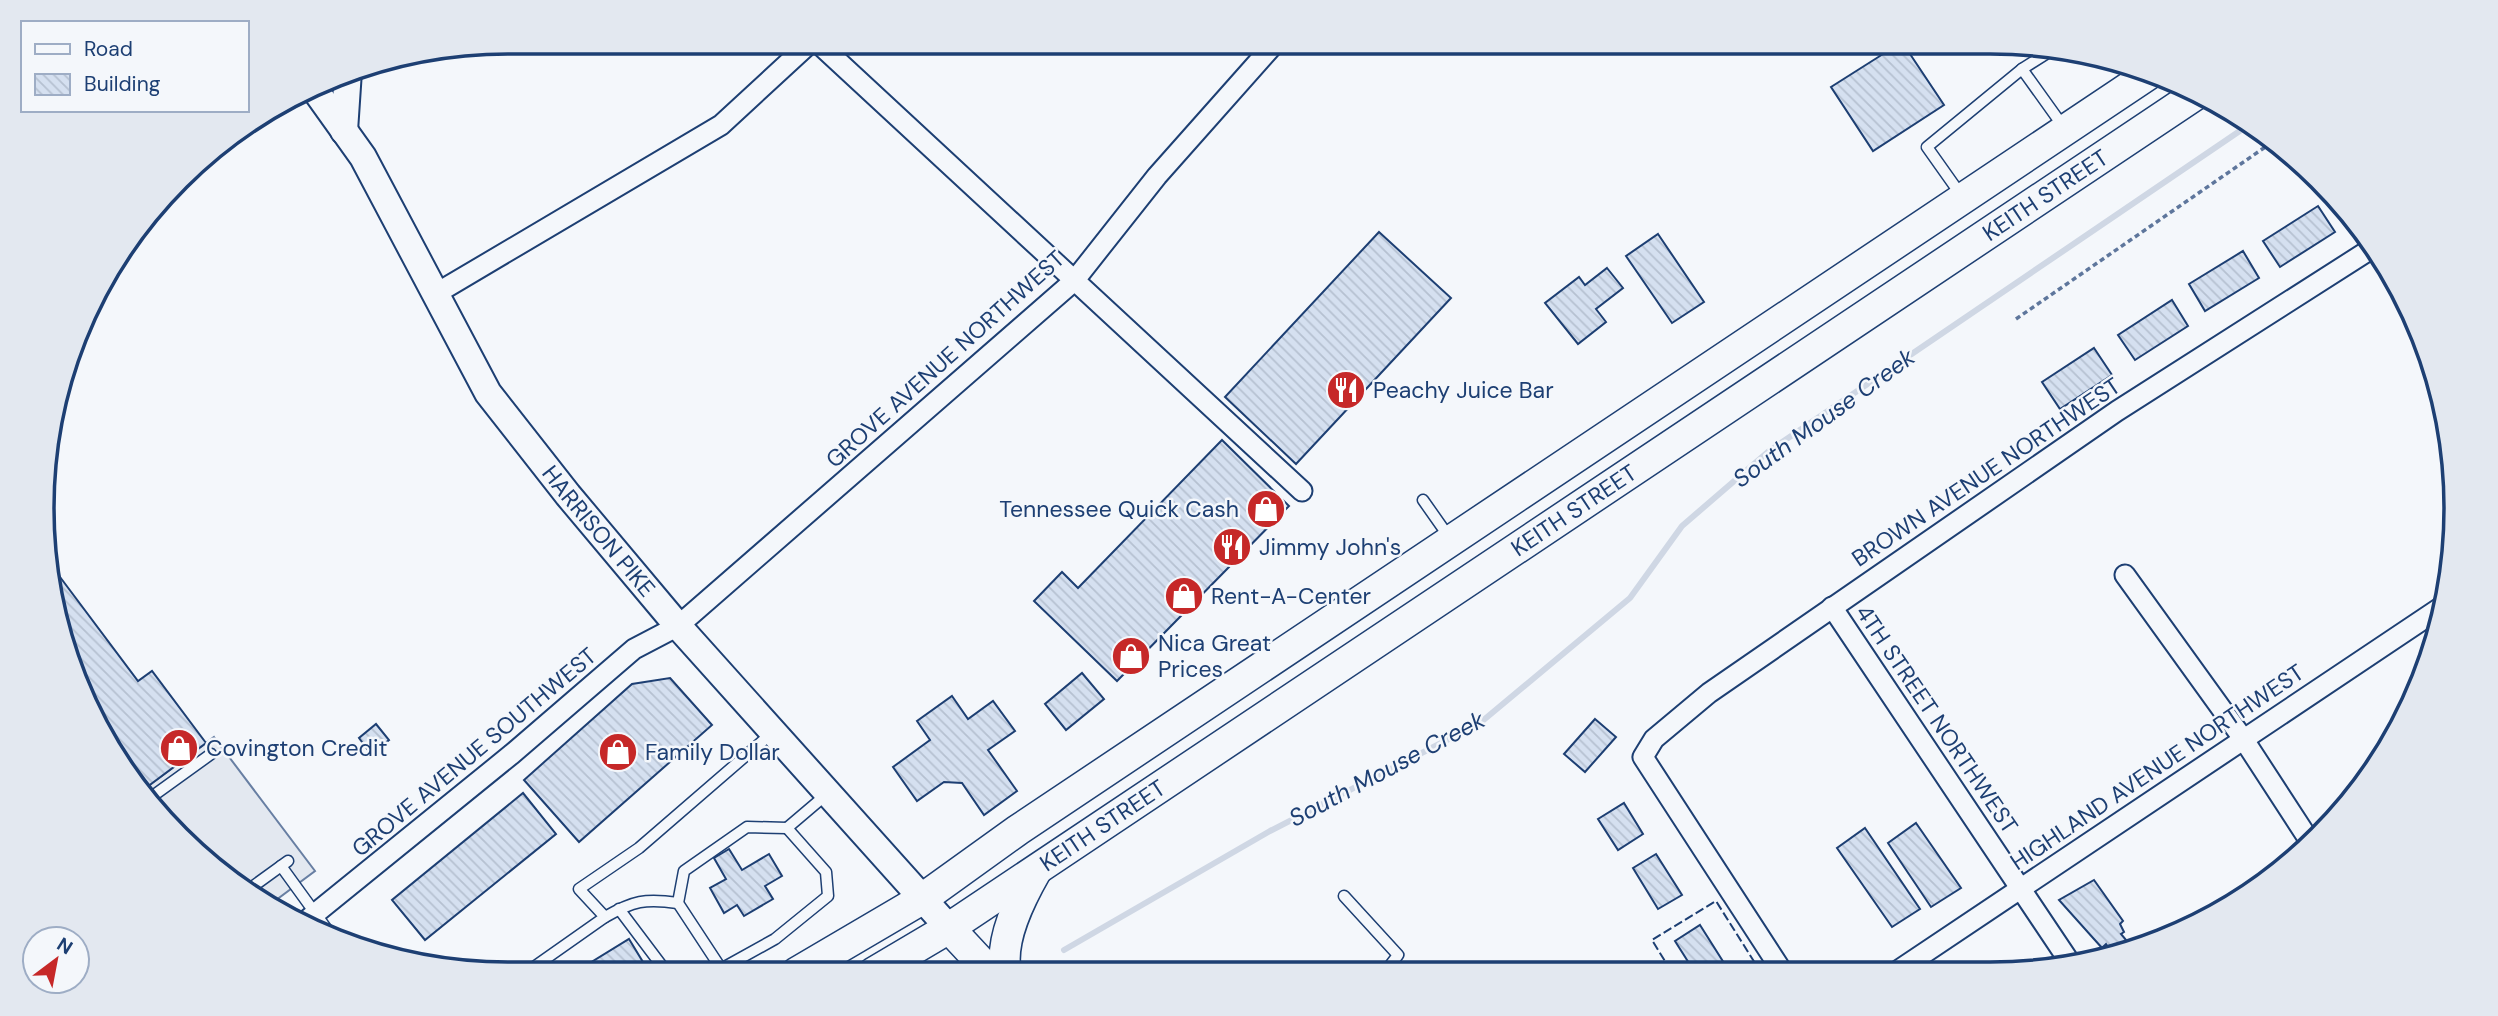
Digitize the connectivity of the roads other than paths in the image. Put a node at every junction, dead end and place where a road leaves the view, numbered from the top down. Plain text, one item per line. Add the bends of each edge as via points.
1 (798, 54) edge
2 (830, 54) edge
3 (1265, 54) edge
4 (2041, 57) edge
5 (2022, 69) junction
6 (2141, 80) edge
7 (347, 84) edge
8 (319, 96) edge
9 (2188, 100) edge
10 (344, 131) junction
11 (2066, 131) junction
12 (2090, 166) junction
13 (1964, 199) junction
14 (2365, 253) edge
15 (1074, 281) junction
16 (437, 293) junction
17 (1302, 491) dead end
18 (1423, 500) dead end
19 (1452, 542) junction
20 (1474, 575) junction
21 (2125, 575) dead end
22 (1832, 607) junction
23 (2431, 614) edge
24 (678, 626) junction
25 (772, 732) junction
26 (2244, 740) junction
27 (211, 754) dead end
28 (827, 793) junction
29 (156, 794) edge
30 (787, 828) junction
31 (2305, 834) edge
32 (1038, 867) junction
33 (255, 885) edge
34 (2020, 887) junction
35 (1344, 896) dead end
36 (922, 898) junction
37 (678, 903) junction
38 (619, 909) junction
39 (312, 917) edge
40 (605, 917) junction
41 (312, 918) edge
42 (949, 928) junction
43 (2065, 955) edge
44 (540, 962) edge
45 (659, 962) edge
46 (717, 962) edge
47 (738, 962) edge
48 (814, 962) edge
49 (892, 962) edge
50 (981, 962) edge
51 (1003, 962) edge
52 (1393, 962) edge
53 (1776, 962) edge
54 (1911, 962) edge

1 - 16 street via 721,125
2 - 15 street
3 - 15 street, GROVE AVENUE NORTHWEST via 1157,176
4 - 5 lane
5 - 11 lane
5 - 13 lane via 1927,147
6 - 11 main road, KEITH STREET
7 - 10 main road
8 - 10 main road, HARRISON PIKE
9 - 12 main road, KEITH STREET
10 - 16 main road, HARRISON PIKE via 363,157
11 - 12 main road
11 - 13 main road, KEITH STREET
12 - 20 main road, KEITH STREET
13 - 19 main road, KEITH STREET
14 - 22 street, BROWN AVENUE NORTHWEST via 2118,411
15 - 17 street
15 - 24 street, GROVE AVENUE NORTHWEST
16 - 24 main road, HARRISON PIKE via 488,393
18 - 19 lane
19 - 20 main road
19 - 36 main road, KEITH STREET
20 - 32 main road, KEITH STREET
21 - 26 street
22 - 34 street, 4TH STREET NORTHWEST
22 - 53 street, BROWN AVENUE NORTHWEST via 1709,693 1654,739 1643,757
23 - 26 street, HIGHLAND AVENUE NORTHWEST
24 - 25 main road, HARRISON PIKE
24 - 41 street, GROVE AVENUE SOUTHWEST via 634,649
25 - 28 main road, HARRISON PIKE
25 - 40 lane via 639,848 579,889
26 - 31 street
26 - 34 street, HIGHLAND AVENUE NORTHWEST
27 - 29 lane
28 - 30 lane
28 - 36 main road, HARRISON PIKE
30 - 37 lane via 747,827 684,871
30 - 47 lane via 826,872 828,896
32 - 42 main road, KEITH STREET
32 - 51 main road via 1017,911
33 - 39 lane via 285,863
34 - 43 street, 4TH STREET NORTHWEST
34 - 54 street, HIGHLAND AVENUE NORTHWEST
35 - 52 lane via 1398,955
36 - 42 main road, HARRISON PIKE
36 - 48 main road, KEITH STREET
37 - 38 lane via 632,901
37 - 46 lane
38 - 40 lane
38 - 45 lane
40 - 44 lane
42 - 49 main road, KEITH STREET
42 - 50 main road

